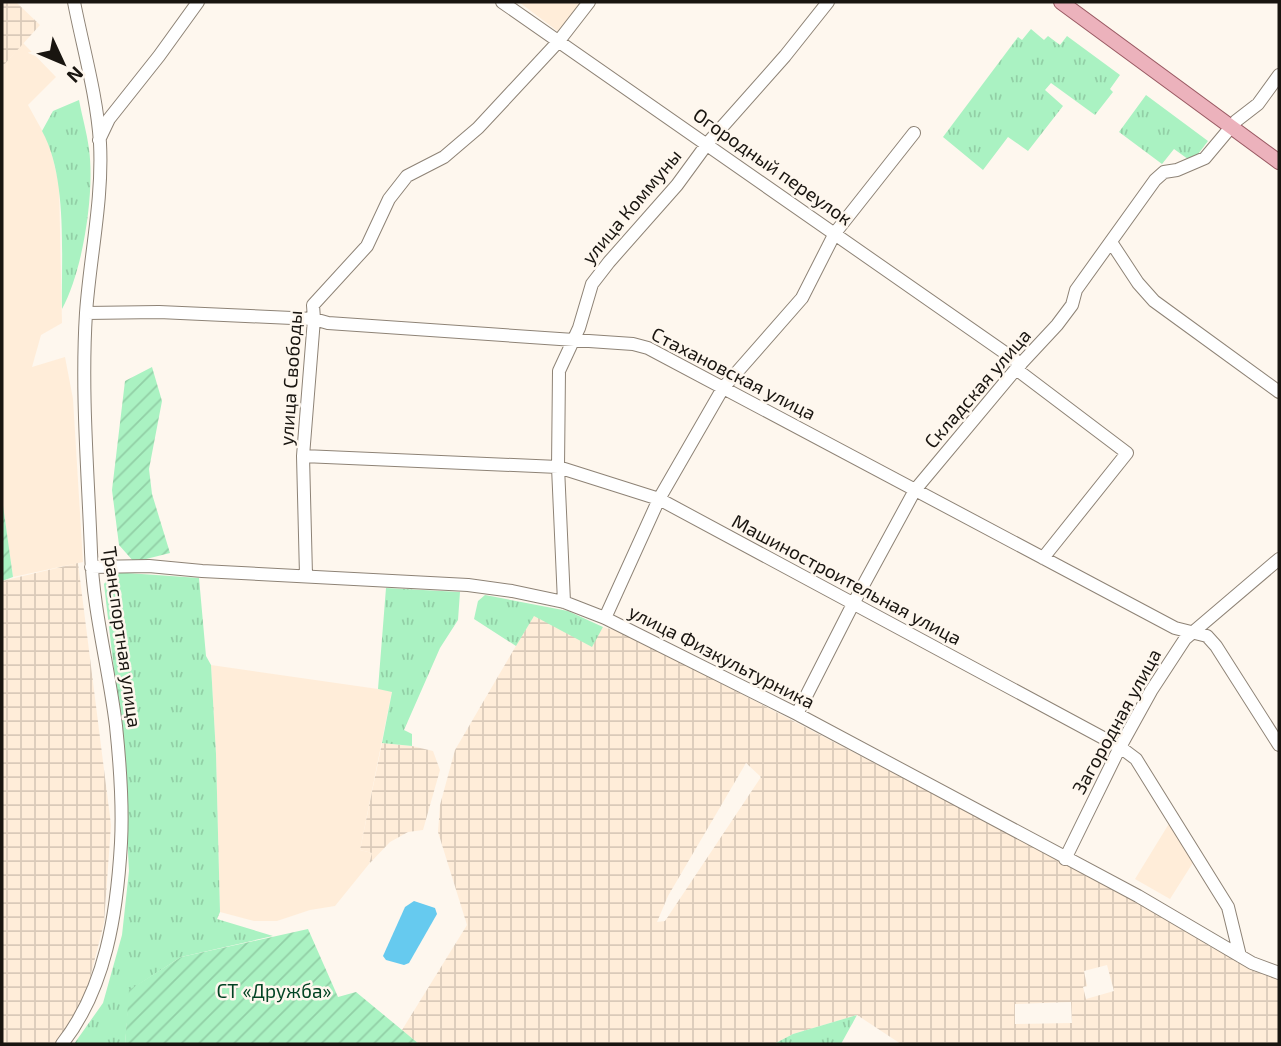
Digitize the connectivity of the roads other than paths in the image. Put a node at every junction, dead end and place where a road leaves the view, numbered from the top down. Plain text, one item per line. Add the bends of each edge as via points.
1 (74, 2) edge
2 (198, 2) edge
3 (502, 2) edge
4 (589, 2) edge
5 (828, 2) edge
6 (1062, 2) edge
7 (558, 42) junction
8 (1279, 75) edge
9 (1231, 127) junction
10 (914, 133) dead end
11 (99, 140) junction
12 (707, 144) junction
13 (1279, 162) edge
14 (835, 233) junction
15 (1111, 242) junction
16 (86, 313) junction
17 (314, 319) junction
18 (571, 341) junction
19 (1019, 367) junction
20 (723, 388) junction
21 (1279, 392) edge
22 (303, 456) junction
23 (558, 467) junction
24 (915, 490) junction
25 (659, 499) junction
26 (1044, 558) junction
27 (1279, 559) edge
28 (91, 567) junction
29 (306, 575) junction
30 (564, 602) junction
31 (853, 604) junction
32 (605, 618) junction
33 (1191, 633) junction
34 (797, 715) junction
35 (1279, 745) edge
36 (1120, 747) junction
37 (1065, 859) junction
38 (1240, 956) junction
39 (1279, 973) edge
40 (62, 1044) edge

1 - 11 street, Транспортная улица
2 - 11 street via 109,119
3 - 7 street, Огородный переулок
4 - 7 street, улица Свободы
5 - 12 street, улица Коммуны
6 - 9 main road
7 - 12 street, Огородный переулок
7 - 17 street, улица Свободы via 478,128 444,157 407,176 389,199 367,246 313,305
8 - 9 street, Складская улица via 1258,104
9 - 13 main road
9 - 15 street, Складская улица via 1205,158 1164,172 1155,180
10 - 14 street
11 - 16 street, Транспортная улица via 101,179
12 - 14 street, Огородный переулок
12 - 18 street, улица Коммуны via 593,284
14 - 19 street, Огородный переулок
14 - 20 street via 802,298
15 - 19 street, Складская улица via 1076,290 1072,305
15 - 21 street via 1154,300
16 - 17 street, Стахановская улица
16 - 28 street, Транспортная улица
17 - 18 street, Стахановская улица
17 - 22 street, улица Свободы
18 - 20 street, Стахановская улица via 648,348
18 - 23 street, улица Коммуны via 559,371
19 - 24 street, Складская улица
19 - 26 street, Огородный переулок via 1127,453
20 - 24 street, Стахановская улица
20 - 25 street
22 - 23 street, Машиностроительная улица
22 - 29 street, улица Свободы
23 - 25 street, Машиностроительная улица
23 - 30 street, улица Коммуны
24 - 26 street, Стахановская улица
24 - 31 street, Складская улица
25 - 31 street, Машиностроительная улица
25 - 32 street
26 - 33 street, Стахановская улица
27 - 33 street, Загородная улица
28 - 29 street, улица Физкультурника
28 - 40 street, Транспортная улица via 116,727 121,843 116,897 100,972 80,1018
29 - 30 street, улица Физкультурника via 468,585
30 - 32 street, улица Физкультурника
31 - 34 street, Складская улица
31 - 36 street, Машиностроительная улица
32 - 34 street, улица Физкультурника
33 - 35 street, Стахановская улица via 1206,636 1216,646
33 - 36 street, Загородная улица
34 - 37 street, улица Физкультурника
36 - 37 street, Загородная улица
36 - 38 street, Машиностроительная улица via 1136,759 1228,907
37 - 38 street, улица Физкультурника
38 - 39 street, улица Физкультурника

